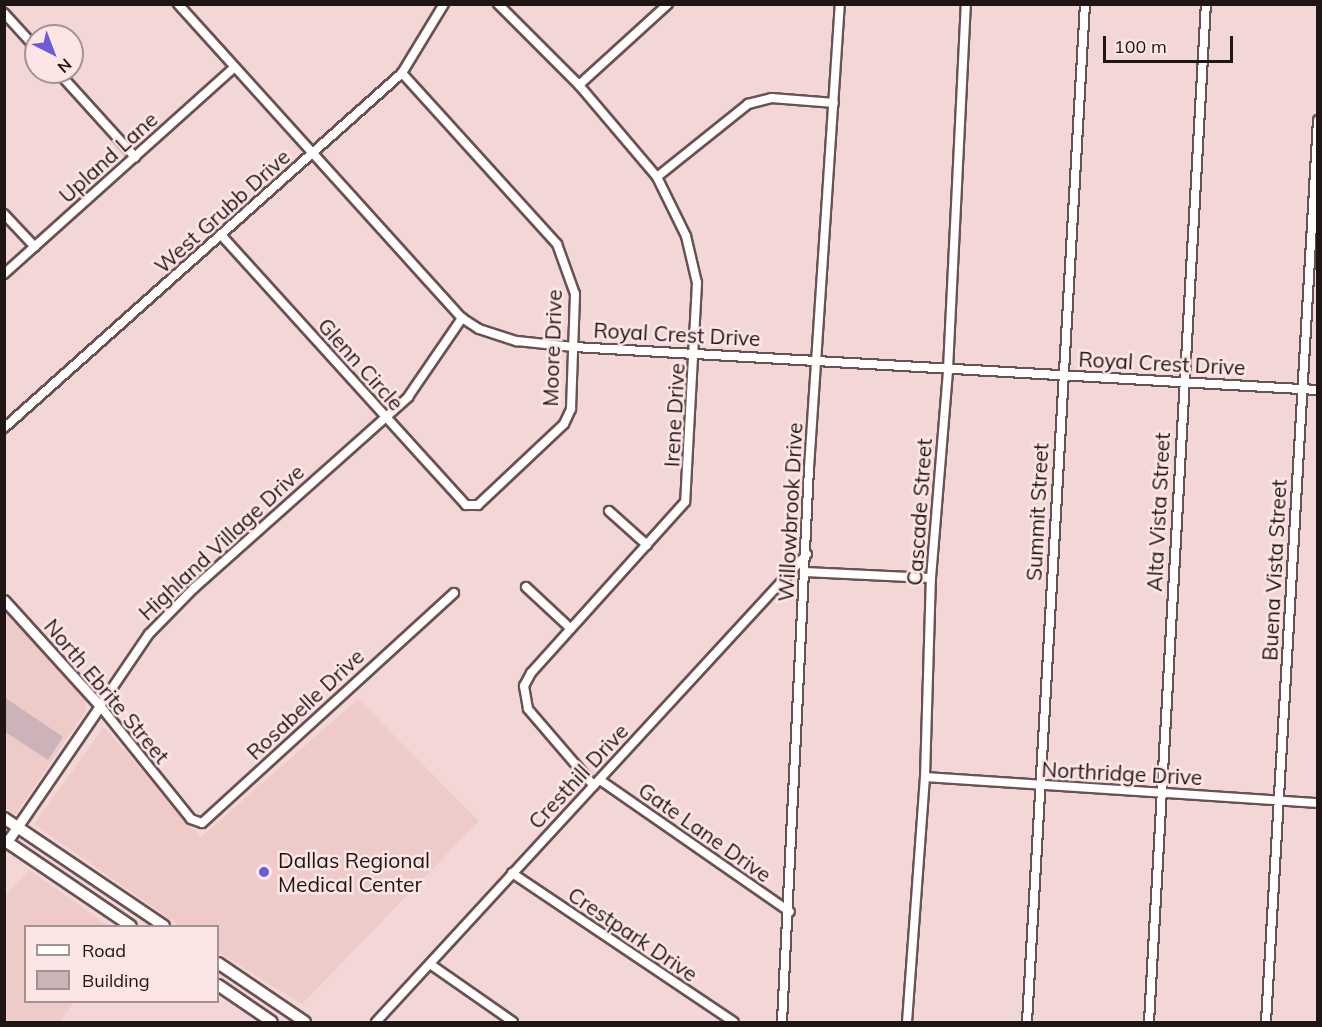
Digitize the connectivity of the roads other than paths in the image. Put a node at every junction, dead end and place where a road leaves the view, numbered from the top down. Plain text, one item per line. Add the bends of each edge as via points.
1 (178, 4) edge
2 (444, 4) edge
3 (498, 4) edge
4 (668, 4) edge
5 (840, 4) edge
6 (966, 4) edge
7 (1085, 4) edge
8 (1206, 4) edge
9 (4, 13) edge
10 (24, 35) edge
11 (235, 67) junction
12 (402, 73) junction
13 (69, 84) edge
14 (579, 85) junction
15 (834, 103) junction
16 (1317, 120) edge
17 (313, 153) junction
18 (135, 157) junction
19 (657, 177) junction
20 (4, 214) edge
21 (222, 236) junction
22 (35, 247) junction
23 (4, 274) edge
24 (462, 318) junction
25 (574, 347) junction
26 (696, 353) junction
27 (817, 361) junction
28 (948, 369) junction
29 (1063, 375) junction
30 (1184, 383) junction
31 (1303, 390) junction
32 (1317, 390) edge
33 (385, 416) junction
34 (4, 428) edge
35 (478, 505) joint
36 (609, 511) dead end
37 (646, 545) junction
38 (807, 554) junction
39 (804, 572) junction
40 (931, 578) junction
41 (526, 587) dead end
42 (454, 593) dead end
43 (4, 600) edge
44 (570, 628) junction
45 (100, 706) junction
46 (561, 752) joint
47 (925, 777) junction
48 (597, 783) junction
49 (1040, 786) junction
50 (1161, 793) junction
51 (1280, 800) junction
52 (1317, 803) edge
53 (181, 807) joint
54 (4, 818) edge
55 (17, 826) junction
56 (6, 841) edge
57 (80, 869) junction
58 (48, 870) junction
59 (512, 873) junction
60 (790, 912) junction
61 (128, 925) edge
62 (161, 925) edge
63 (219, 964) edge
64 (430, 964) junction
65 (219, 986) edge
66 (254, 988) junction
67 (242, 1002) junction
68 (299, 1021) edge
69 (272, 1023) edge
70 (376, 1023) edge
71 (513, 1023) edge
72 (734, 1023) edge
73 (782, 1023) edge
74 (907, 1023) edge
75 (1027, 1023) edge
76 (1149, 1023) edge
77 (1266, 1023) edge

1 - 11 street, Royal Crest Drive
2 - 12 street, West Grubb Drive
3 - 14 street, Irene Drive via 518,19
4 - 14 street
5 - 15 street, Willowbrook Drive
6 - 28 street, Cascade Street
7 - 29 street, Summit Street
8 - 30 street, Alta Vista Street
9 - 10 street
11 - 17 street, Royal Crest Drive
11 - 18 street, Upland Lane
12 - 17 street, West Grubb Drive
12 - 25 street, Moore Drive via 557,244 575,294
13 - 18 street
14 - 19 street, Irene Drive
15 - 19 street via 772,98 748,104
15 - 27 street, Willowbrook Drive
16 - 31 street, Buena Vista Street
17 - 21 street, West Grubb Drive
17 - 24 street, Royal Crest Drive
18 - 22 street, Upland Lane
19 - 26 street, Irene Drive via 686,236 697,283
20 - 22 street
21 - 33 street, Glenn Circle
21 - 34 street, West Grubb Drive
22 - 23 street, Upland Lane
24 - 25 street, Royal Crest Drive via 479,329 517,341
24 - 33 street, Highland Village Drive via 408,397
25 - 26 street, Royal Crest Drive
25 - 35 street, Moore Drive via 571,409 564,424
26 - 27 street, Royal Crest Drive
26 - 37 street, Irene Drive via 688,495
27 - 28 street, Royal Crest Drive
27 - 38 street, Willowbrook Drive
28 - 29 street, Royal Crest Drive
28 - 40 street, Cascade Street
29 - 30 street, Royal Crest Drive
29 - 49 street, Summit Street
30 - 31 street, Royal Crest Drive
30 - 50 street, Alta Vista Street
31 - 32 street, Royal Crest Drive
31 - 51 street, Buena Vista Street
33 - 35 street, Glenn Circle via 466,505
33 - 45 street, Highland Village Drive via 177,606 121,671
36 - 37 street
37 - 44 street, Irene Drive
38 - 39 street, Willowbrook Drive
38 - 48 street, Cresthill Drive
39 - 40 street
39 - 60 street, Willowbrook Drive
40 - 47 street, Cascade Street
41 - 44 street
42 - 53 street, Rosabelle Drive via 210,818 196,823
43 - 45 street, North Ebrite Street
44 - 46 street, Irene Drive via 531,673 523,697
45 - 53 street, North Ebrite Street
45 - 55 street, Highland Village Drive
46 - 48 street, Gate Lane Drive
47 - 49 street, Northridge Drive
47 - 74 street, Cascade Street
48 - 59 street, Cresthill Drive
48 - 60 street, Gate Lane Drive
49 - 50 street, Northridge Drive
49 - 75 street, Summit Street
50 - 51 street, Northridge Drive
50 - 76 street, Alta Vista Street
51 - 52 street, Northridge Drive
51 - 77 street, Buena Vista Street
54 - 55 main road
55 - 56 street, Highland Village Drive
55 - 57 main road
56 - 58 main road
57 - 58 main road via 62,865
57 - 62 main road
58 - 61 main road
59 - 64 street, Cresthill Drive
59 - 72 street, Crestpark Drive
60 - 73 street, Willowbrook Drive
63 - 66 main road
64 - 70 street, Cresthill Drive
64 - 71 street
65 - 67 main road
66 - 67 main road
66 - 68 main road
67 - 69 main road

